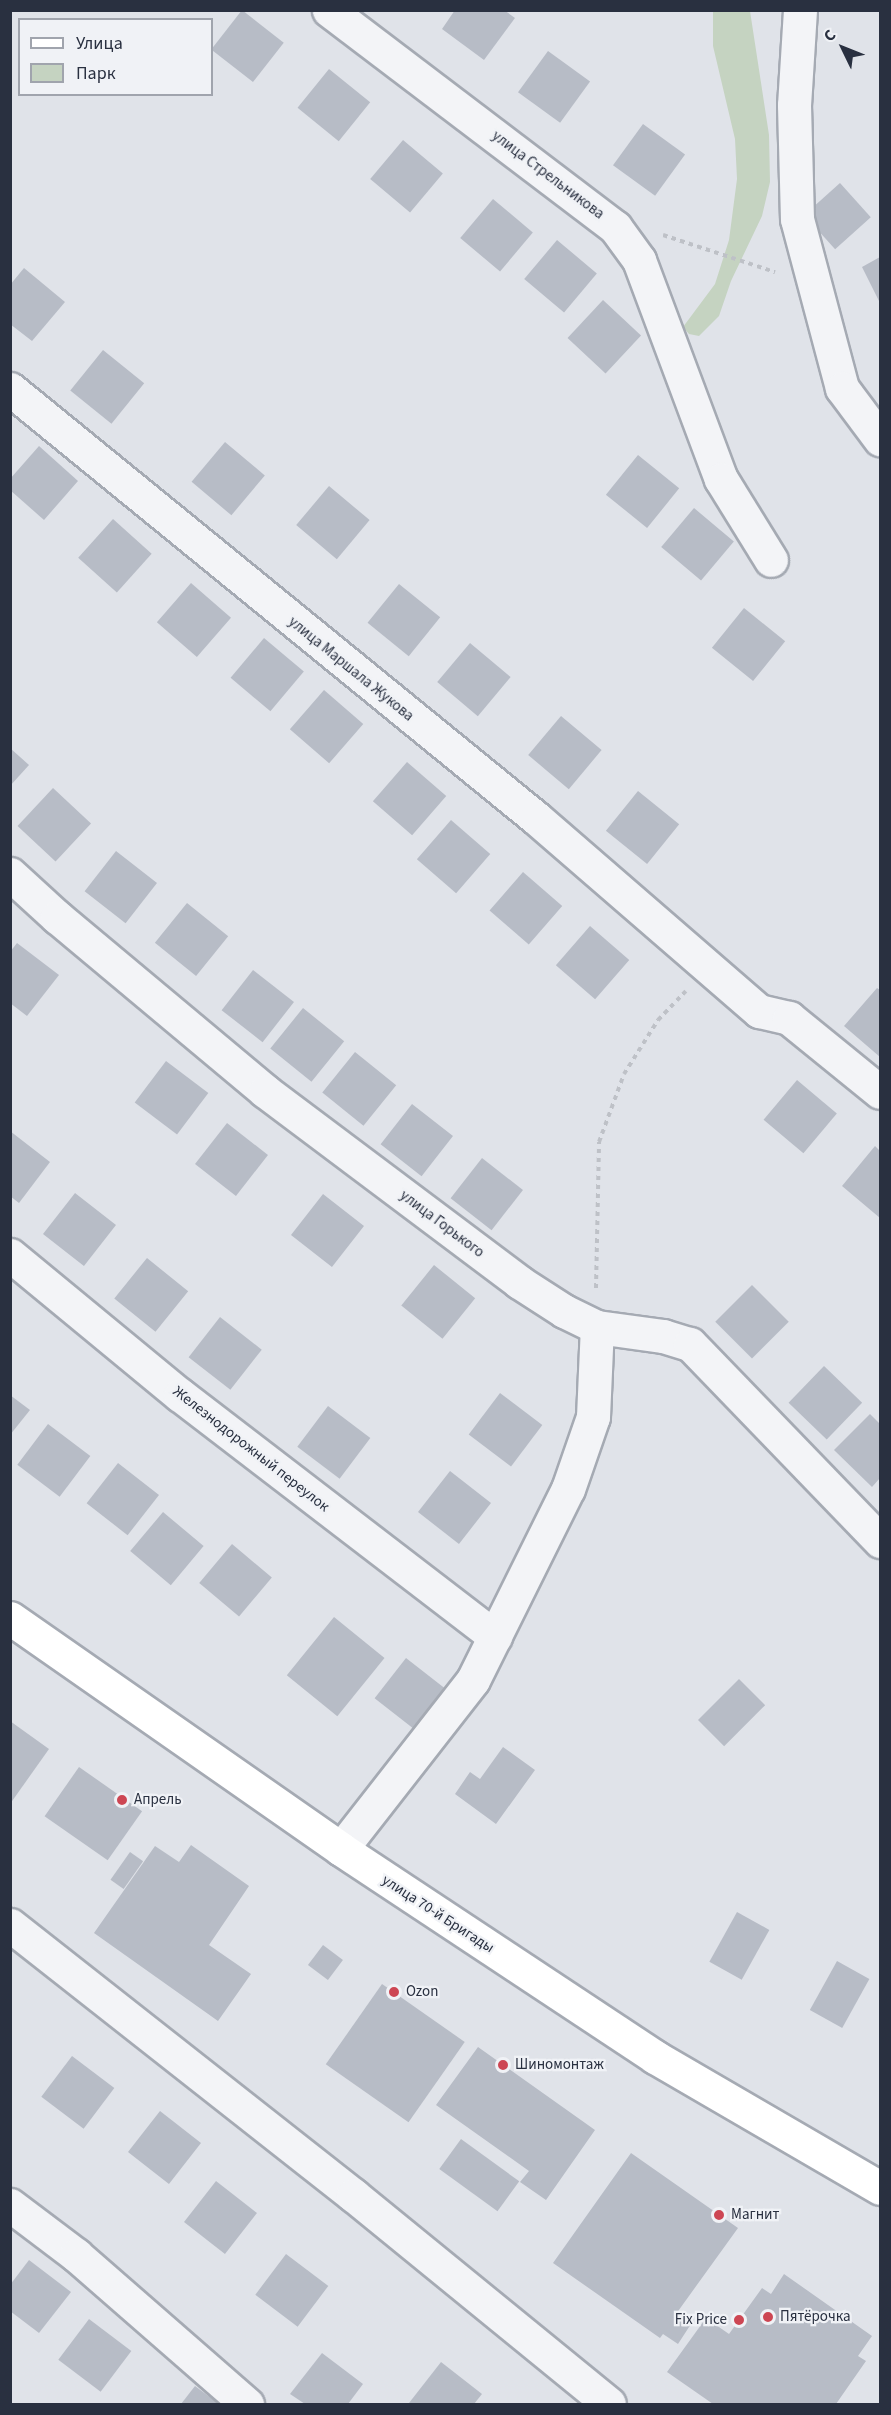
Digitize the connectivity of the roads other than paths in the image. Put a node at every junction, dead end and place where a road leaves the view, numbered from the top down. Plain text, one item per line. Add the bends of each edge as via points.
1 (330, 10) edge
2 (800, 10) edge
3 (10, 389) edge
4 (880, 439) edge
5 (771, 560) dead end
6 (10, 874) edge
7 (880, 1092) edge
8 (10, 1255) edge
9 (597, 1327) junction
10 (880, 1540) edge
11 (10, 1618) edge
12 (495, 1637) junction
13 (341, 1850) junction
14 (10, 1925) edge
15 (880, 2188) edge
16 (10, 2205) edge
17 (247, 2404) edge
18 (609, 2404) edge

1 - 5 street, улица Стрельникова via 615,227 639,260 721,479
2 - 4 street via 794,105 797,219 842,388
3 - 7 street, улица Маршала Жукова via 536,818 759,1011 789,1018
6 - 9 street, улица Горького via 266,1091 519,1282
8 - 12 street, Железнодорожный переулок via 180,1395
9 - 10 street, улица Горького via 663,1336 690,1344
9 - 12 street via 593,1417 568,1489
11 - 13 main road, улица 70-й Бригады
12 - 13 street via 452,1709
13 - 15 main road, улица 70-й Бригады via 655,2057
14 - 18 street via 353,2194
16 - 17 street via 76,2255

